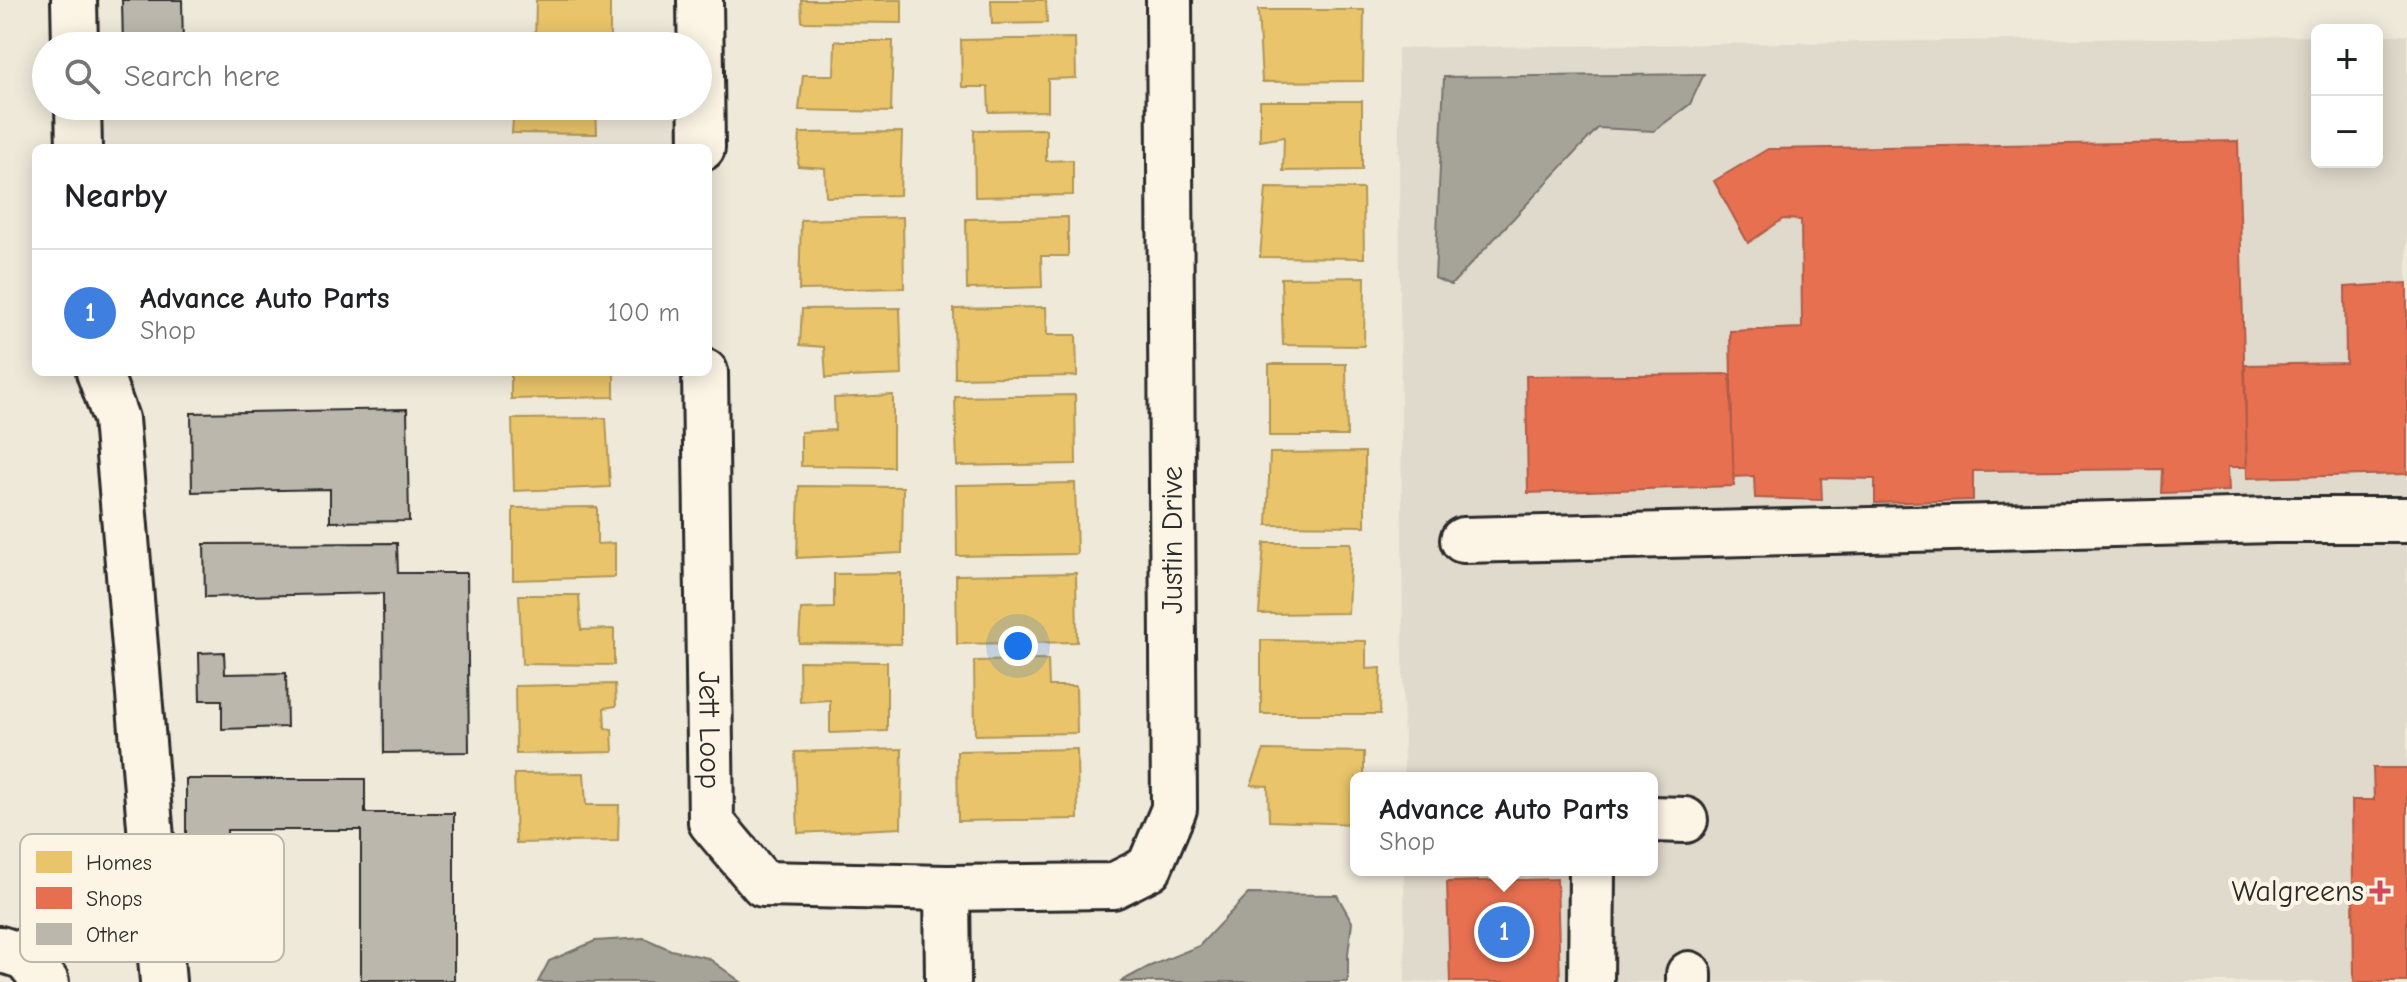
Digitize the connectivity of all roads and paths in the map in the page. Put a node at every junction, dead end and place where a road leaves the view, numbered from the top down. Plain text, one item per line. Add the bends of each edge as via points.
1 (74, 0) edge
2 (700, 0) edge
3 (1169, 0) edge
4 (75, 32) edge
5 (700, 32) edge
6 (78, 120) edge
7 (702, 120) edge
8 (79, 144) edge
9 (702, 144) edge
10 (100, 376) edge
11 (705, 376) edge
12 (2407, 520) edge
13 (1463, 540) dead end
14 (151, 834) edge
15 (1592, 876) edge
16 (947, 888) junction
17 (0, 949) edge
18 (20, 955) edge
19 (29, 962) edge
20 (161, 962) edge
21 (46, 982) edge
22 (163, 982) edge
23 (948, 982) edge
24 (1591, 982) edge

1 - 4 street
2 - 5 street
3 - 16 street, Justin Drive via 1174,809 1149,868 1113,886
6 - 8 street
7 - 9 street
10 - 14 street via 116,419
11 - 16 street, Jett Loop via 711,822 763,884
12 - 13 street
15 - 24 street
16 - 23 street
17 - 18 street
19 - 21 street
20 - 22 street

